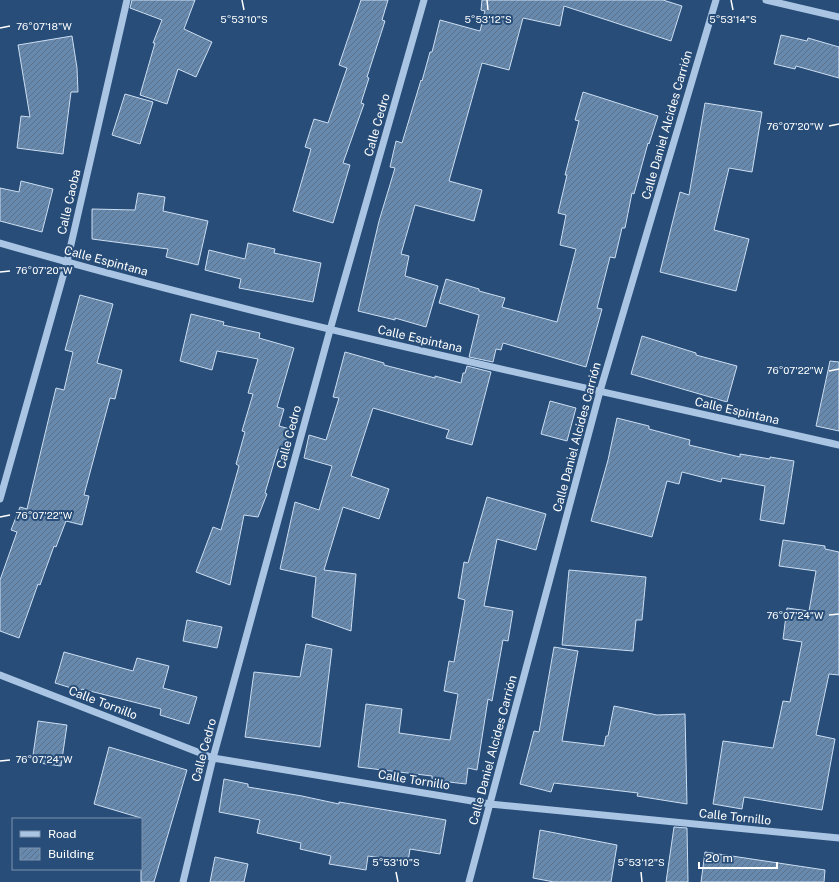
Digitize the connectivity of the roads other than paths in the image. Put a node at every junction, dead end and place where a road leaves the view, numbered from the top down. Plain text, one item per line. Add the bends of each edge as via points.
1 (127, 0) edge
2 (424, 0) edge
3 (716, 0) edge
4 (766, 0) edge
5 (839, 18) edge
6 (0, 243) edge
7 (67, 262) junction
8 (330, 330) junction
9 (600, 391) junction
10 (839, 445) edge
11 (0, 499) edge
12 (0, 675) edge
13 (213, 758) junction
14 (490, 804) junction
15 (839, 838) edge
16 (183, 882) edge
17 (468, 882) edge

1 - 7 street, Calle Caoba
2 - 8 street, Calle Cedro
3 - 9 street, Calle Daniel Alcides Carrión
4 - 5 street
6 - 7 street, Calle Espintana
7 - 8 street, Calle Espintana
7 - 11 street, Calle Caoba
8 - 9 street, Calle Espintana
8 - 13 street, Calle Cedro
9 - 10 street, Calle Espintana
9 - 14 street, Calle Daniel Alcides Carrión
12 - 13 street, Calle Tornillo
13 - 14 street, Calle Tornillo
13 - 16 street, Calle Cedro
14 - 15 street, Calle Tornillo
14 - 17 street, Calle Daniel Alcides Carrión

